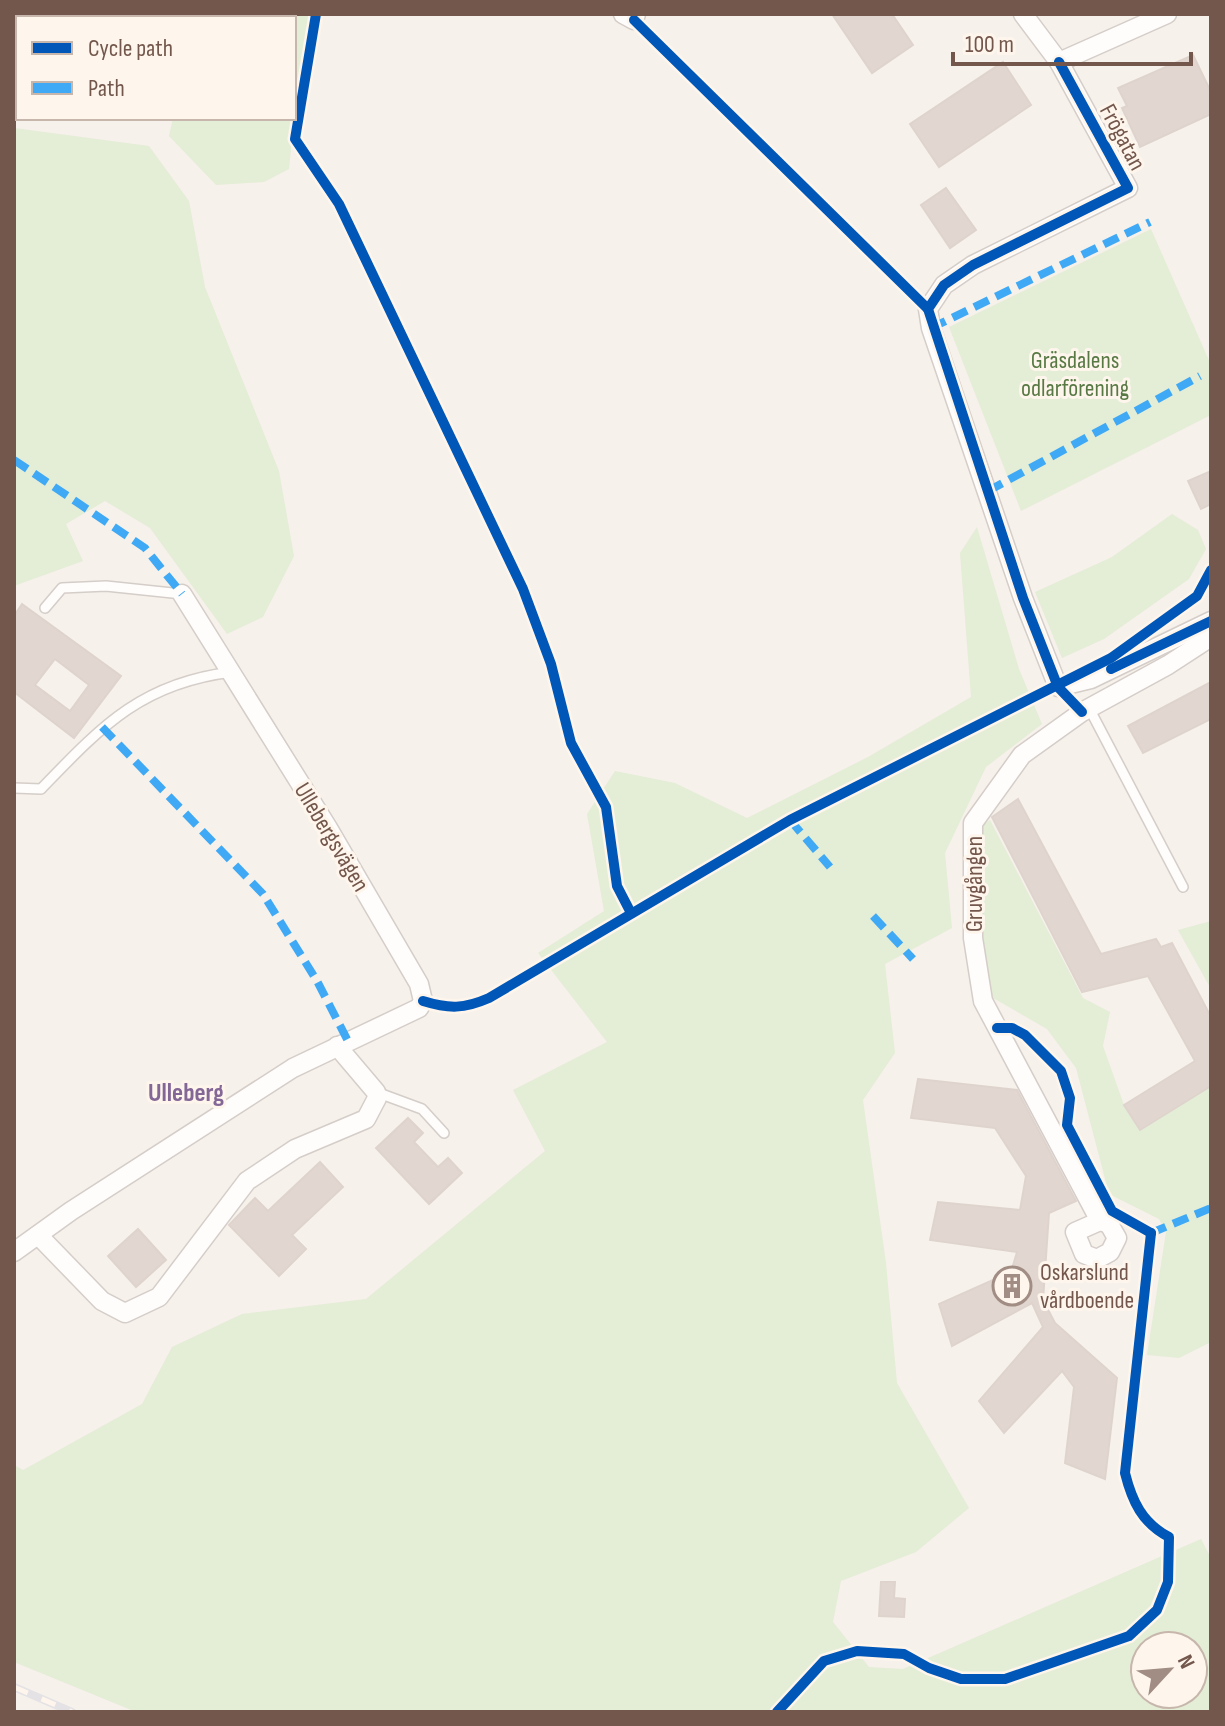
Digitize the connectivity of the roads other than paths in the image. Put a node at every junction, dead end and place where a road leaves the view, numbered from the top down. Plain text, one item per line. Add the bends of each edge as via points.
1 (623, 14) edge
2 (636, 14) edge
3 (1023, 14) edge
4 (1167, 14) edge
5 (1059, 62) junction
6 (182, 594) joint
7 (45, 608) dead end
8 (1211, 621) edge
9 (1211, 637) edge
10 (232, 672) junction
11 (1089, 708) junction
12 (14, 788) edge
13 (1183, 887) dead end
14 (337, 1046) junction
15 (376, 1092) junction
16 (444, 1133) dead end
17 (1100, 1221) dead end
18 (38, 1235) junction
19 (14, 1252) edge

1 - 2 street via 634,20
3 - 5 street, Frögatan
4 - 5 street
5 - 8 street, Frögatan via 1128,188 973,265 944,285 928,309 931,328 1058,687 1091,679
6 - 7 lane via 106,586 62,588
6 - 10 street, Ullebergsvägen
9 - 11 street, Gruvgången
10 - 12 lane via 196,677 121,711 41,789
10 - 14 street, Ullebergsvägen via 419,984 419,1008
11 - 13 lane
11 - 17 street, Gruvgången via 1022,755 973,823 972,898 983,1001
14 - 15 street
14 - 18 street, Ullebergsvägen via 293,1068
15 - 16 lane via 422,1109
15 - 18 street via 366,1119 295,1149 247,1181 159,1297 125,1313 102,1301
18 - 19 street, Ullebergsvägen

